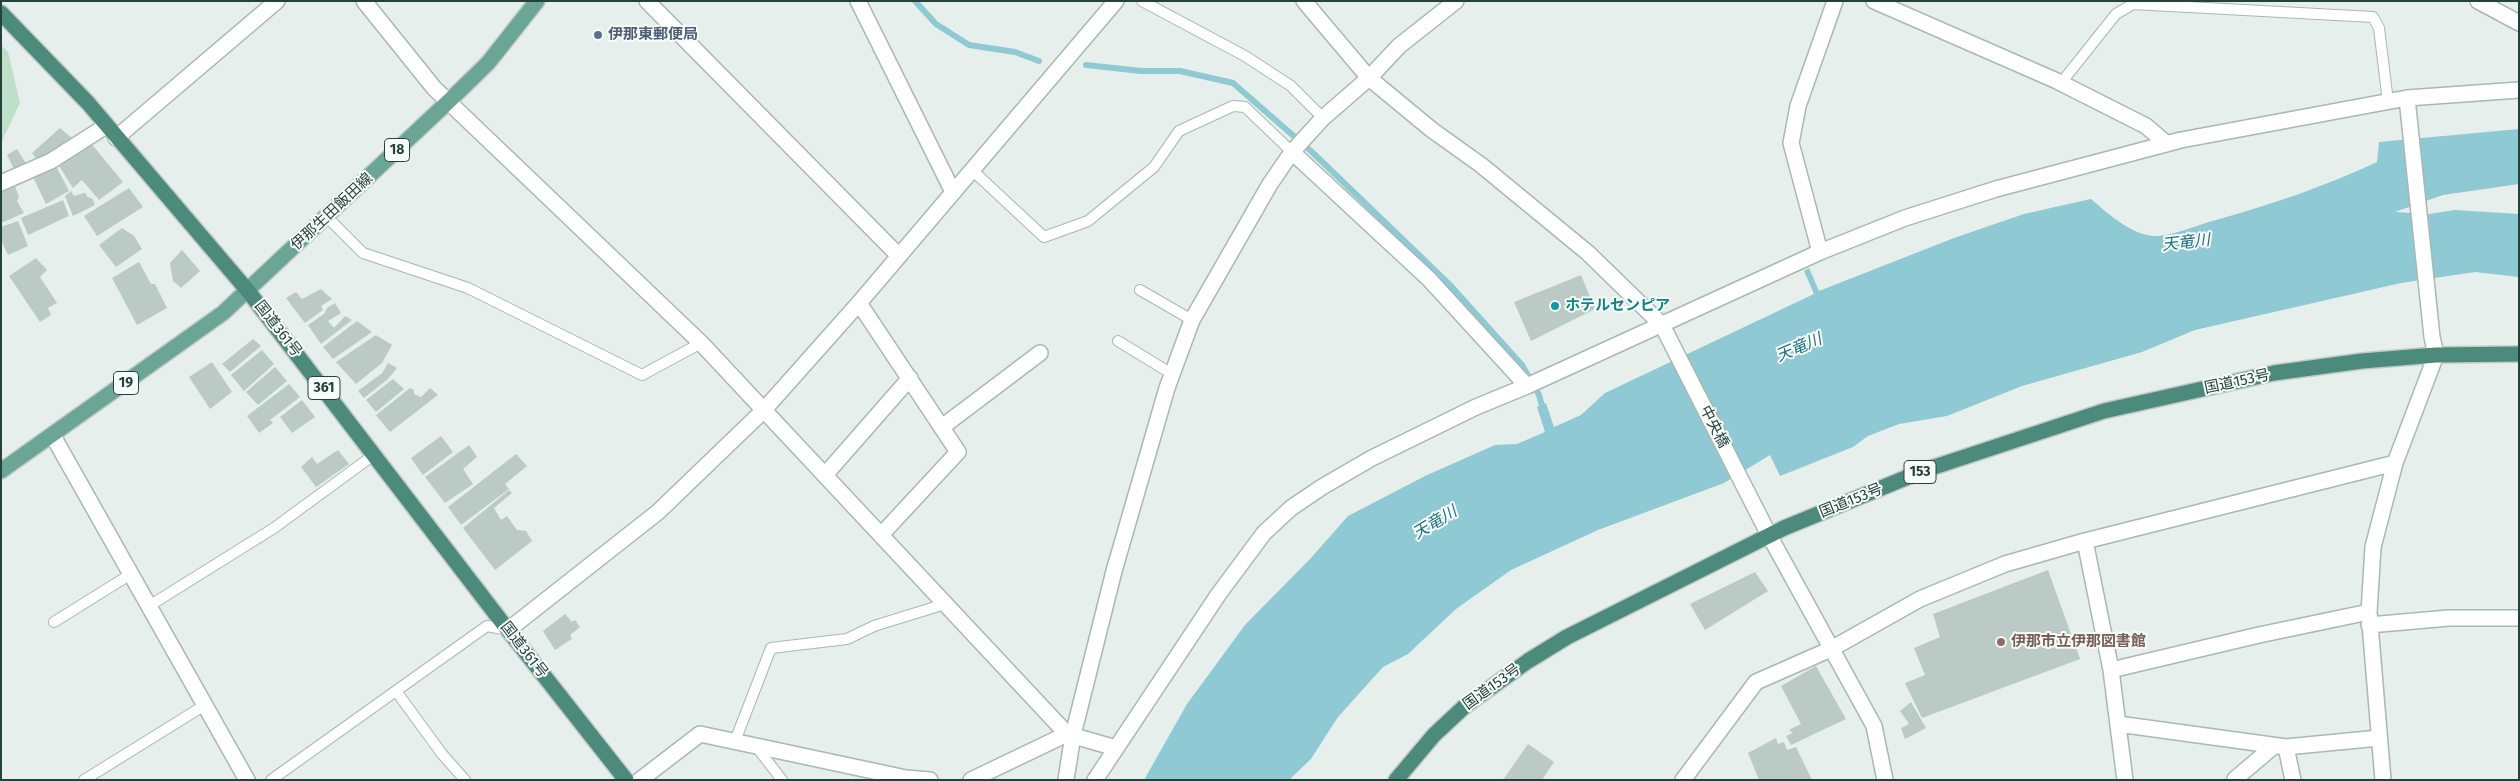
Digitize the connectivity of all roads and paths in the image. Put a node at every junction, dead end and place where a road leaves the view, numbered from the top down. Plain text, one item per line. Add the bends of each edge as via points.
1 (277, 1) edge
2 (364, 1) edge
3 (537, 1) edge
4 (647, 1) edge
5 (858, 1) edge
6 (1116, 1) edge
7 (1142, 1) edge
8 (1304, 1) edge
9 (1456, 1) edge
10 (1834, 1) edge
11 (1874, 1) edge
12 (2478, 1) edge
13 (2, 15) edge
14 (2519, 23) edge
15 (1369, 78) junction
16 (2061, 83) junction
17 (2519, 90) edge
18 (450, 101) junction
19 (2388, 102) junction
20 (2408, 104) junction
21 (1322, 118) junction
22 (106, 126) junction
23 (116, 138) junction
24 (2167, 144) junction
25 (1292, 152) junction
26 (972, 170) junction
27 (1, 183) edge
28 (953, 192) junction
29 (327, 217) junction
30 (1820, 252) junction
31 (899, 256) junction
32 (1140, 290) dead end
33 (248, 291) junction
34 (859, 303) junction
35 (1192, 320) junction
36 (1663, 329) junction
37 (1118, 340) dead end
38 (701, 343) junction
39 (1040, 353) dead end
40 (2519, 354) edge
41 (2436, 355) junction
42 (1172, 374) junction
43 (910, 378) junction
44 (1527, 386) junction
45 (763, 410) junction
46 (942, 427) junction
47 (53, 436) junction
48 (375, 454) junction
49 (2395, 463) junction
50 (1, 471) edge
51 (824, 475) junction
52 (881, 535) junction
53 (1770, 535) junction
54 (2085, 541) junction
55 (131, 574) junction
56 (945, 604) junction
57 (149, 606) junction
58 (2519, 618) edge
59 (2369, 619) junction
60 (54, 622) dead end
61 (508, 630) junction
62 (1832, 649) junction
63 (2111, 670) junction
64 (396, 692) junction
65 (205, 705) junction
66 (2118, 724) junction
67 (1070, 735) junction
68 (2379, 738) junction
69 (735, 741) junction
70 (753, 744) junction
71 (2280, 747) junction
72 (1116, 748) junction
73 (1693, 766) junction
74 (1402, 777) edge
75 (905, 779) edge
76 (2235, 779) edge
77 (84, 780) edge
78 (247, 780) edge
79 (271, 780) edge
80 (465, 780) edge
81 (626, 780) edge
82 (640, 780) edge
83 (782, 780) edge
84 (930, 780) edge
85 (971, 780) edge
86 (1066, 780) edge
87 (1095, 780) edge
88 (1683, 780) edge
89 (1701, 780) edge
90 (1885, 780) edge
91 (2125, 780) edge
92 (2293, 780) edge
93 (2383, 780) edge

1 - 23 street
2 - 18 street via 434,88
3 - 18 main road, 伊那生田飯田線 / 18 via 488,63
4 - 31 street
5 - 28 street
6 - 26 street
7 - 21 lane via 1245,56 1291,86
8 - 15 street, 中央橋
9 - 15 street via 1399,46
10 - 30 street via 1798,106 1791,142
11 - 16 street
12 - 14 street
13 - 22 highway, 国道361号 / 361 via 88,103
15 - 21 street
15 - 36 street, 中央橋 via 1432,130 1481,164 1588,253
16 - 19 lane via 2116,14 2132,4 2373,17 2379,28
16 - 24 street via 2146,126
17 - 20 street
18 - 29 main road, 伊那生田飯田線 / 18
18 - 38 street via 460,115
19 - 20 street
19 - 24 street
20 - 41 street
21 - 25 street
22 - 23 highway, 国道361号 / 361
22 - 27 street via 51,161
23 - 33 highway, 国道361号 / 361
24 - 30 street via 1996,189 1905,218
25 - 26 lane via 1245,107 1233,106 1180,130 1154,167 1088,221 1044,238
25 - 35 street via 1270,184
25 - 44 street via 1428,279
26 - 28 street
28 - 31 street
29 - 33 main road, 伊那生田飯田線 / 18
29 - 38 lane via 363,252 468,288 642,375
30 - 36 street
31 - 34 street
32 - 35 lane
33 - 47 main road, 19 via 223,313
33 - 48 highway, 国道361号 / 361
34 - 43 street
34 - 45 street
35 - 42 street
36 - 44 street
36 - 53 street, 中央橋
37 - 42 lane
38 - 45 street
39 - 46 street
40 - 41 highway, 国道153号 / 153
41 - 49 street
41 - 53 highway, 国道153号 / 153 via 2274,373 2104,411 1925,470
42 - 67 street
43 - 46 street
43 - 51 street
44 - 72 street via 1372,458 1291,508 1264,533 1218,595
45 - 51 street
45 - 61 street via 658,512
46 - 52 street via 958,452
47 - 50 main road, 19
47 - 55 street
48 - 57 lane via 274,528
48 - 61 highway, 国道361号 / 361
49 - 54 street
49 - 59 street via 2373,546
51 - 52 street
52 - 56 street
53 - 62 street, 中央橋
53 - 74 highway, 国道153号 / 153 via 1567,637 1528,661 1465,706 1434,735
54 - 62 street via 2005,564 1929,596
54 - 63 street
55 - 57 street
55 - 60 lane
56 - 67 street
56 - 69 lane via 874,626 848,639 771,648
57 - 65 street
58 - 59 street
59 - 63 street via 2259,634
59 - 68 street
61 - 64 lane via 486,626
61 - 81 highway, 国道361号 / 361
62 - 73 street via 1756,682
62 - 90 street, 中央橋 via 1874,726
63 - 66 street
64 - 79 lane
64 - 80 lane
65 - 77 lane
65 - 78 street
66 - 71 street
66 - 91 street
67 - 72 street
67 - 85 street
67 - 86 street
68 - 71 street
68 - 93 street
69 - 70 street
69 - 82 street via 700,734
70 - 75 street
70 - 83 lane
71 - 76 street
71 - 92 street
72 - 87 street
73 - 88 street
73 - 89 street
75 - 84 street

